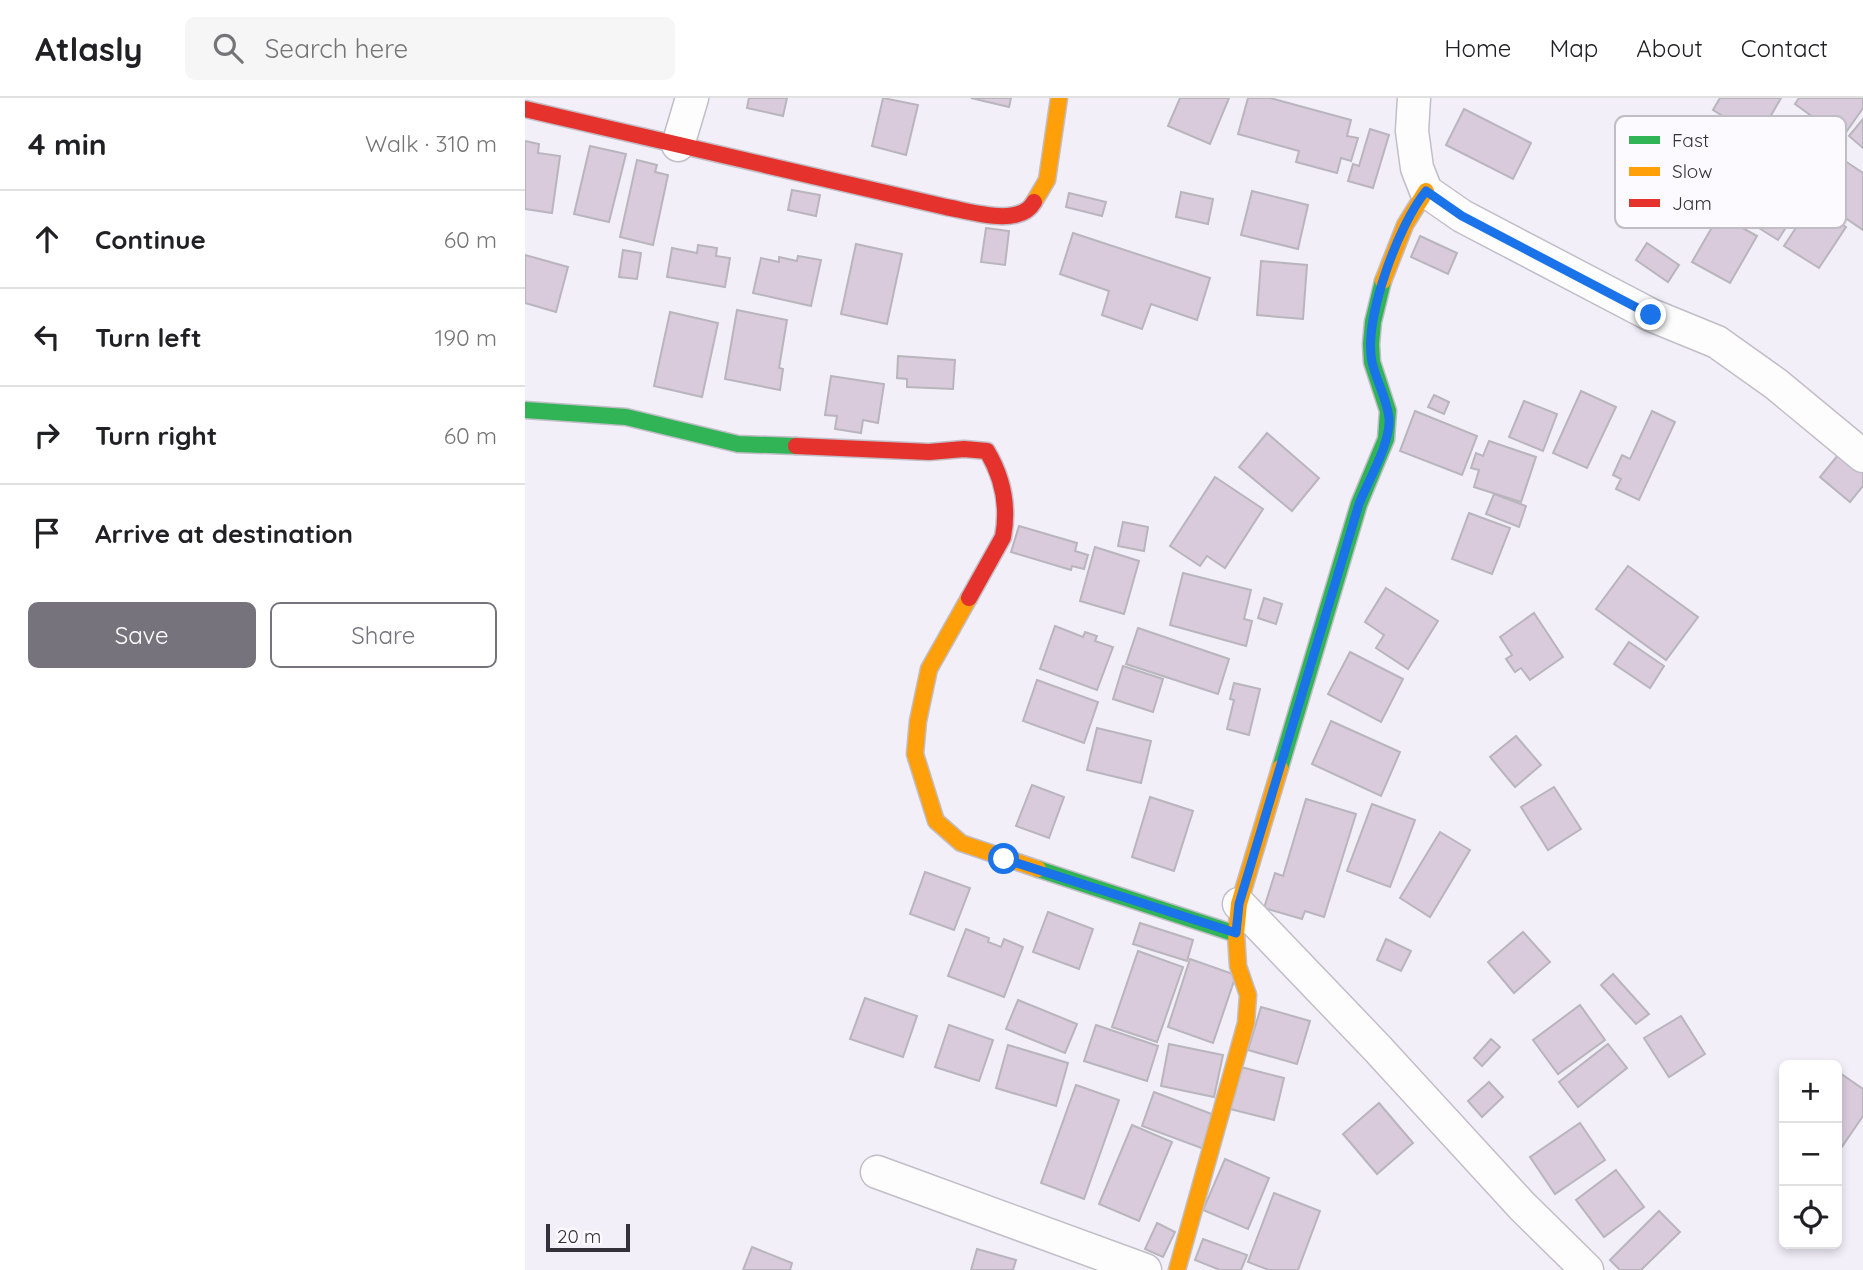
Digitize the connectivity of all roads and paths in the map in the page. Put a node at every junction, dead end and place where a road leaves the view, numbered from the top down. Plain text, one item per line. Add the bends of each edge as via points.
1 (692, 98) edge
2 (1059, 98) edge
3 (1413, 98) edge
4 (525, 109) edge
5 (678, 145) junction
6 (1426, 191) junction
7 (525, 410) edge
8 (1863, 456) edge
9 (1238, 919) junction
10 (877, 1171) dead end
11 (1145, 1270) edge
12 (1177, 1270) edge
13 (1587, 1270) edge

1 - 5 street
2 - 5 street via 1047,180 1031,208 1004,218
3 - 6 street via 1417,168
4 - 5 street
6 - 8 street via 1462,216 1651,315 1717,342
6 - 9 street via 1399,234 1371,331 1372,360 1389,419 1386,440 1359,504
7 - 9 street via 625,417 738,444 987,451 998,468 1008,518 1003,537 929,669 918,722 915,754 936,821 972,847
9 - 12 street via 1238,966 1248,995 1245,1023
9 - 13 street via 1377,1048
10 - 11 street

